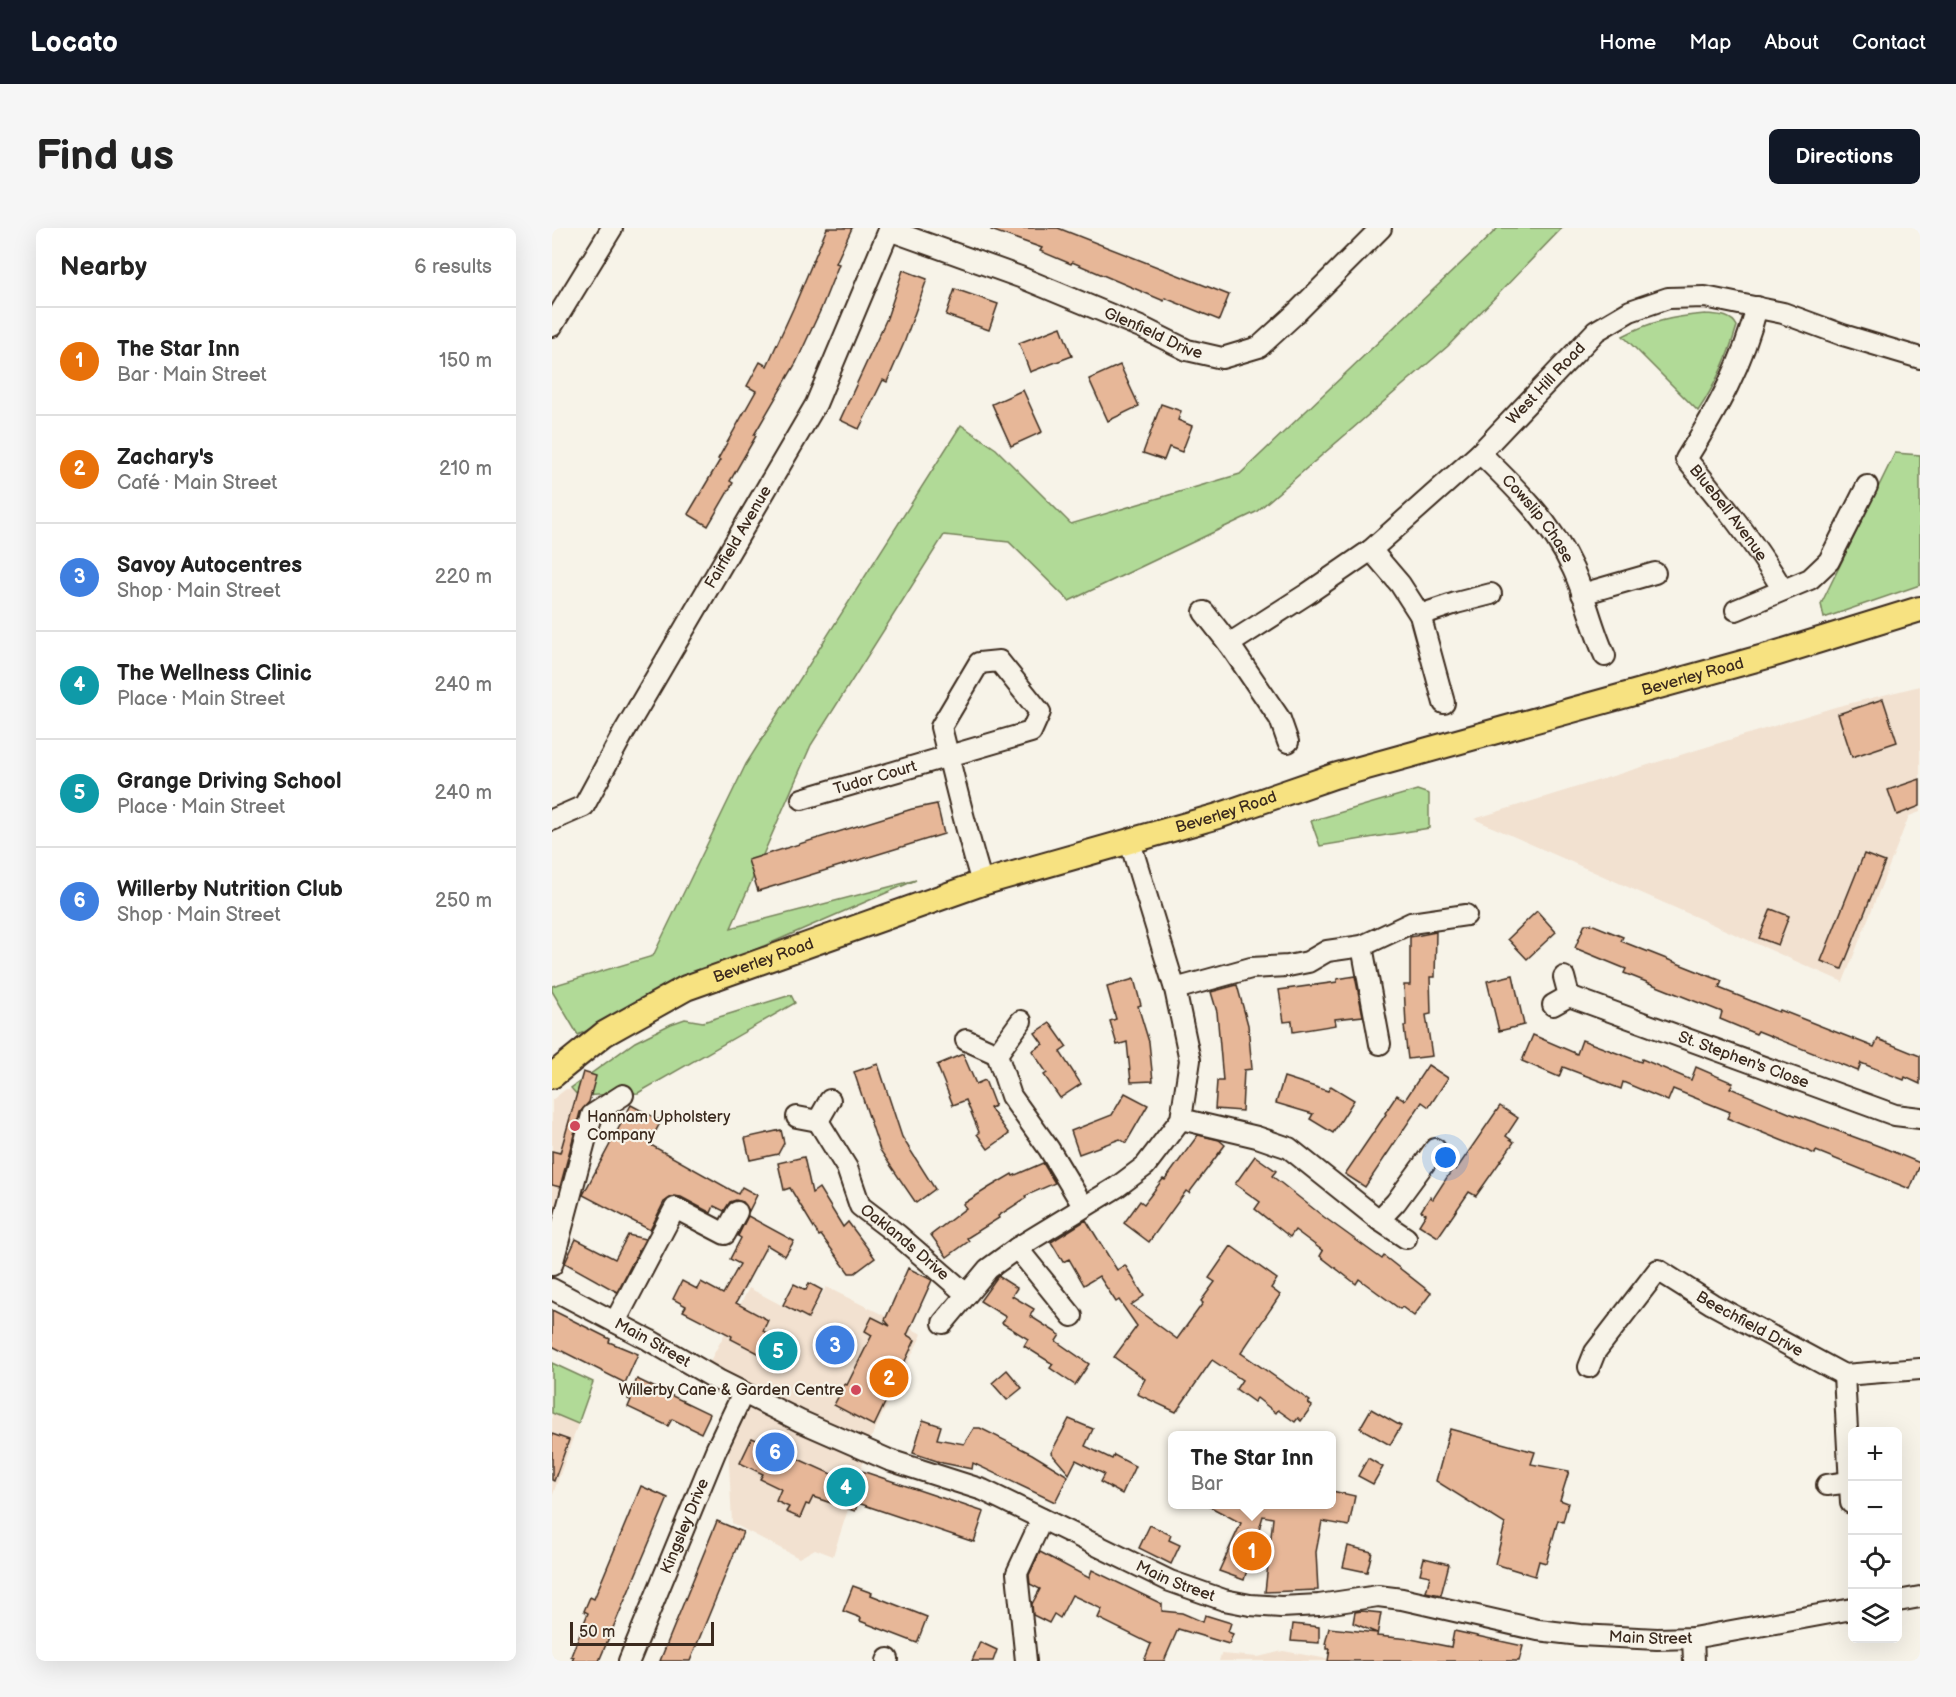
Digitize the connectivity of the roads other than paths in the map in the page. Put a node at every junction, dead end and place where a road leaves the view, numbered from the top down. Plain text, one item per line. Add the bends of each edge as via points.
1 (612, 228) edge
2 (889, 229) edge
3 (1377, 229) edge
4 (1757, 307) junction
5 (552, 326) edge
6 (1920, 358) edge
7 (1480, 453) junction
8 (1867, 486) dead end
9 (1371, 549) junction
10 (1655, 573) dead end
11 (1782, 590) junction
12 (1491, 594) dead end
13 (1582, 594) junction
14 (1920, 609) edge
15 (1736, 610) dead end
16 (1204, 612) dead end
17 (1420, 615) junction
18 (1229, 644) junction
19 (1605, 656) dead end
20 (1444, 703) dead end
21 (1288, 742) dead end
22 (948, 757) junction
23 (802, 800) dead end
24 (552, 820) edge
25 (1130, 842) junction
26 (982, 883) junction
27 (1466, 915) dead end
28 (1362, 946) junction
29 (1175, 989) junction
30 (1562, 993) dead end
31 (1021, 1021) dead end
32 (966, 1040) dead end
33 (1380, 1044) dead end
34 (997, 1054) junction
35 (553, 1074) edge
36 (623, 1095) dead end
37 (830, 1100) dead end
38 (797, 1117) dead end
39 (1920, 1118) edge
40 (1181, 1119) junction
41 (818, 1121) junction
42 (1435, 1149) dead end
43 (1083, 1206) junction
44 (737, 1212) dead end
45 (1379, 1220) junction
46 (1406, 1238) dead end
47 (1017, 1248) junction
48 (552, 1265) edge
49 (552, 1289) edge
50 (966, 1294) junction
51 (1072, 1316) dead end
52 (615, 1322) junction
53 (943, 1323) dead end
54 (1589, 1355) dead end
55 (1920, 1369) edge
56 (1844, 1375) junction
57 (742, 1393) junction
58 (1850, 1481) edge
59 (1848, 1482) edge
60 (1827, 1485) dead end
61 (1042, 1519) junction
62 (1920, 1597) edge
63 (1902, 1600) edge
64 (1848, 1610) edge
65 (1693, 1638) junction
66 (629, 1661) edge
67 (1026, 1661) edge
68 (1694, 1661) edge

1 - 5 street
2 - 3 street, Glenfield Drive via 1020,277 1186,350 1222,358 1259,347
2 - 24 street, Fairfield Avenue via 816,404 584,806
4 - 6 street, West Hill Road
4 - 7 street, West Hill Road via 1705,297 1668,298 1630,311 1596,331
4 - 11 street, Bluebell Avenue via 1750,335 1716,412 1686,459 1730,511
7 - 9 street, West Hill Road
7 - 13 street, Cowslip Chase via 1543,519 1574,570
8 - 11 street via 1829,561 1810,579
9 - 17 street
9 - 18 street, West Hill Road
10 - 13 street
11 - 15 street
12 - 17 street
13 - 19 street, Cowslip Chase
14 - 25 main road, Beverley Road via 1771,656 1334,776
16 - 18 street
17 - 20 street
18 - 21 street via 1280,719
22 - 22 street, Tudor Court via 940,728 979,663 999,661 1040,712 1031,732
22 - 23 street, Tudor Court
22 - 26 street, Tudor Court
25 - 26 main road, Beverley Road
25 - 29 street
26 - 35 main road, Beverley Road via 686,988 604,1034
27 - 28 street via 1411,923
28 - 29 street via 1327,951 1308,962 1251,968
28 - 33 street
29 - 40 street via 1190,1060
30 - 39 street, St. Stephen's Close via 1895,1115
31 - 34 street
32 - 34 street
34 - 43 street via 1011,1096
36 - 48 street via 592,1115
37 - 41 street
38 - 41 street
40 - 43 street via 1145,1166 1118,1187
40 - 45 street via 1289,1148
41 - 50 street, Oaklands Drive via 847,1168 860,1206
42 - 45 street
43 - 47 street
44 - 52 street via 725,1234 675,1208
45 - 46 street
47 - 50 street via 988,1269
47 - 51 street
49 - 52 street, Main Street
50 - 53 street
52 - 57 street, Main Street
54 - 56 street, Beechfield Drive via 1658,1265 1712,1304
55 - 56 street
56 - 58 street
57 - 61 street, Main Street via 867,1451 982,1490
57 - 66 street, Kingsley Drive
59 - 60 street
61 - 65 street, Main Street via 1170,1581 1250,1605 1319,1605 1377,1596 1538,1630 1620,1638
61 - 67 street via 1017,1573
62 - 63 street
64 - 65 street, Main Street
65 - 68 street

